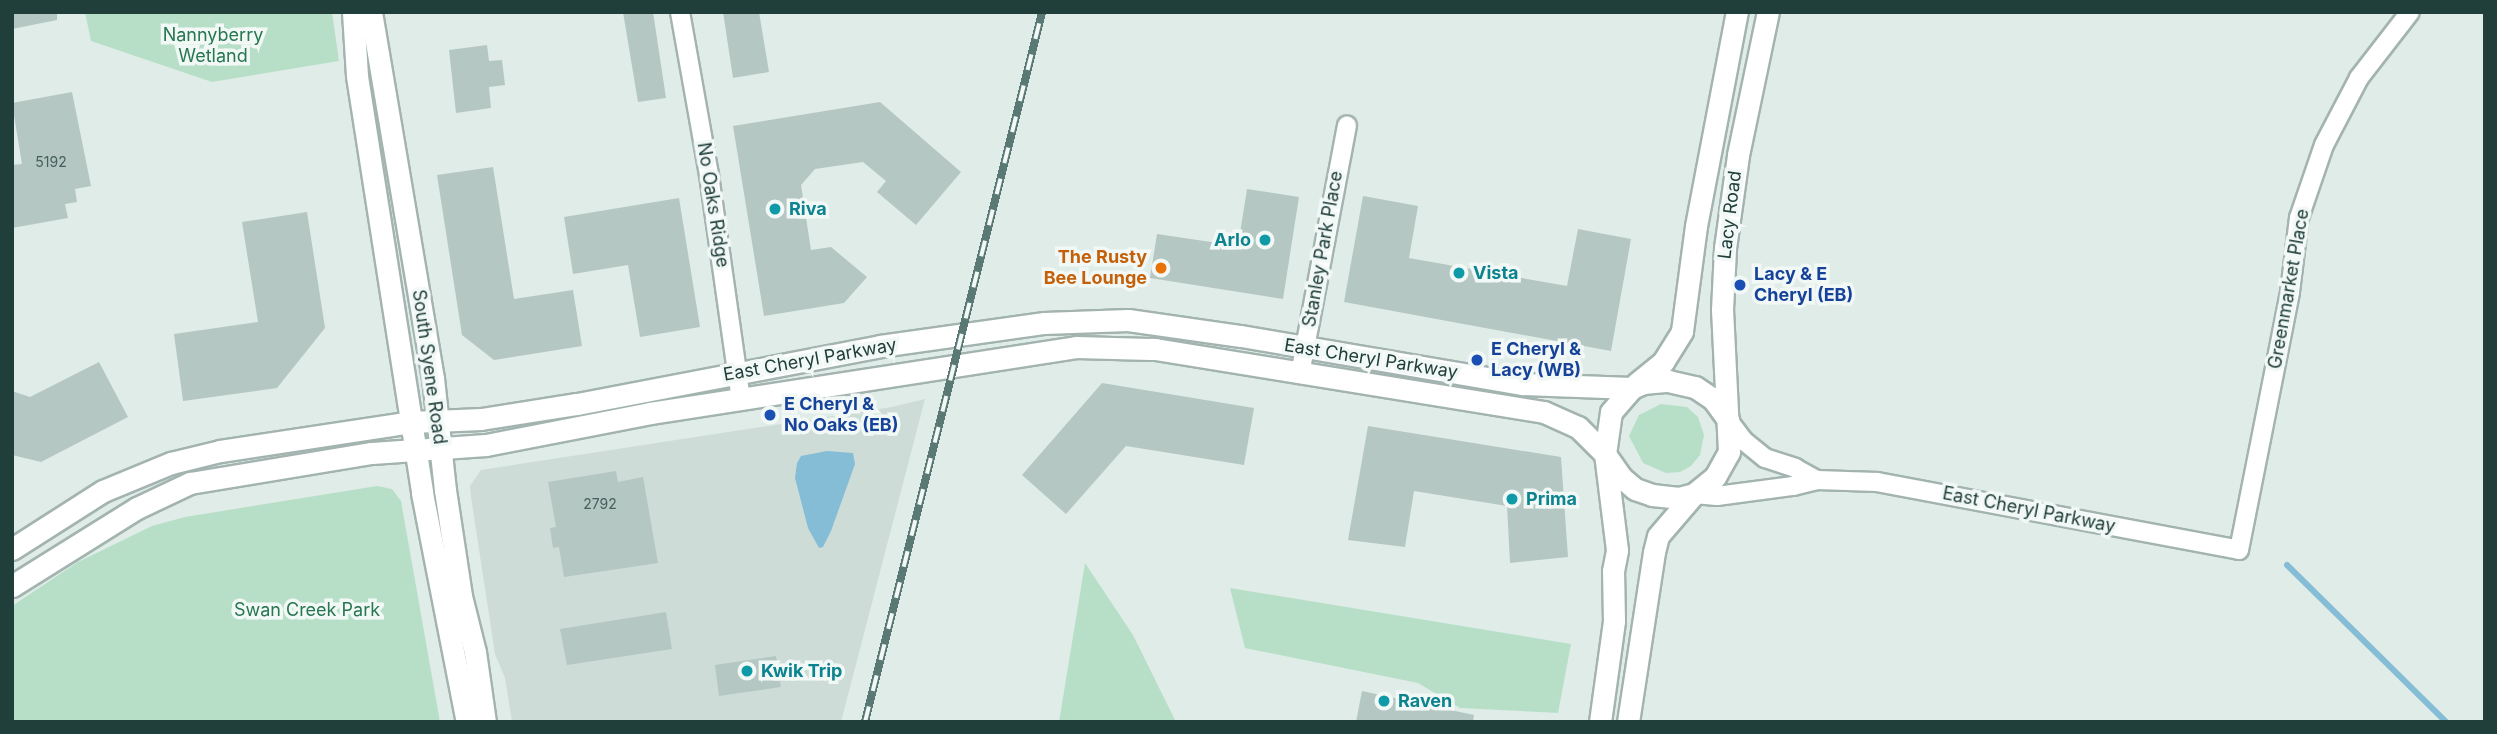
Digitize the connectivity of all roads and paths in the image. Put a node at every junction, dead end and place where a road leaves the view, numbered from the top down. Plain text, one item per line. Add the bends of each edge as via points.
1 (353, 12) edge
2 (371, 12) edge
3 (681, 12) edge
4 (1737, 12) edge
5 (1768, 12) edge
6 (2410, 12) edge
7 (1347, 125) dead end
8 (1305, 348) junction
9 (738, 373) junction
10 (1300, 374) junction
11 (1632, 387) junction
12 (741, 399) junction
13 (438, 420) junction
14 (1728, 420) junction
15 (411, 422) junction
16 (440, 447) junction
17 (415, 448) junction
18 (1605, 454) junction
19 (1817, 480) junction
20 (1694, 494) junction
21 (12, 549) edge
22 (2239, 550) joint
23 (12, 586) edge
24 (467, 722) edge
25 (485, 722) edge
26 (1600, 722) edge
27 (1628, 722) edge

1 - 15 street, South Syene Road via 357,76
2 - 13 street, South Syene Road
3 - 9 street, No Oaks Ridge
4 - 11 street, Lacy Road via 1696,226 1682,331 1663,362
5 - 14 street, Lacy Road via 1738,155 1725,248 1721,310
6 - 22 street, Greenmarket Place via 2358,78 2324,145 2299,218 2290,292
7 - 8 street, Stanley Park Place
8 - 9 street, East Cheryl Parkway via 1170,325 1083,320 880,346
8 - 10 street, Stanley Park Place
8 - 11 street, East Cheryl Parkway via 1523,384
9 - 12 street, No Oaks Ridge
9 - 13 street, East Cheryl Parkway via 563,407
10 - 12 street, East Cheryl Parkway via 1155,349 1076,346
10 - 18 street, East Cheryl Parkway via 1544,412 1578,427
11 - 14 street via 1657,381 1688,384 1713,399
11 - 18 street via 1611,412
12 - 16 street, East Cheryl Parkway via 486,445
13 - 15 street, East Cheryl Parkway
13 - 16 street, South Syene Road
14 - 19 street, East Cheryl Parkway via 1765,458
14 - 20 street via 1729,452 1723,466
15 - 17 street, South Syene Road
15 - 21 street, East Cheryl Parkway via 220,451 171,463 103,491
16 - 17 street, East Cheryl Parkway
16 - 25 street, South Syene Road
17 - 23 street, East Cheryl Parkway via 190,484 137,508
17 - 24 street, South Syene Road
18 - 20 street via 1635,489 1665,498
18 - 26 street via 1616,550 1614,621
19 - 20 street, East Cheryl Parkway via 1717,496
19 - 22 street, East Cheryl Parkway via 1902,485
20 - 27 street via 1658,536

